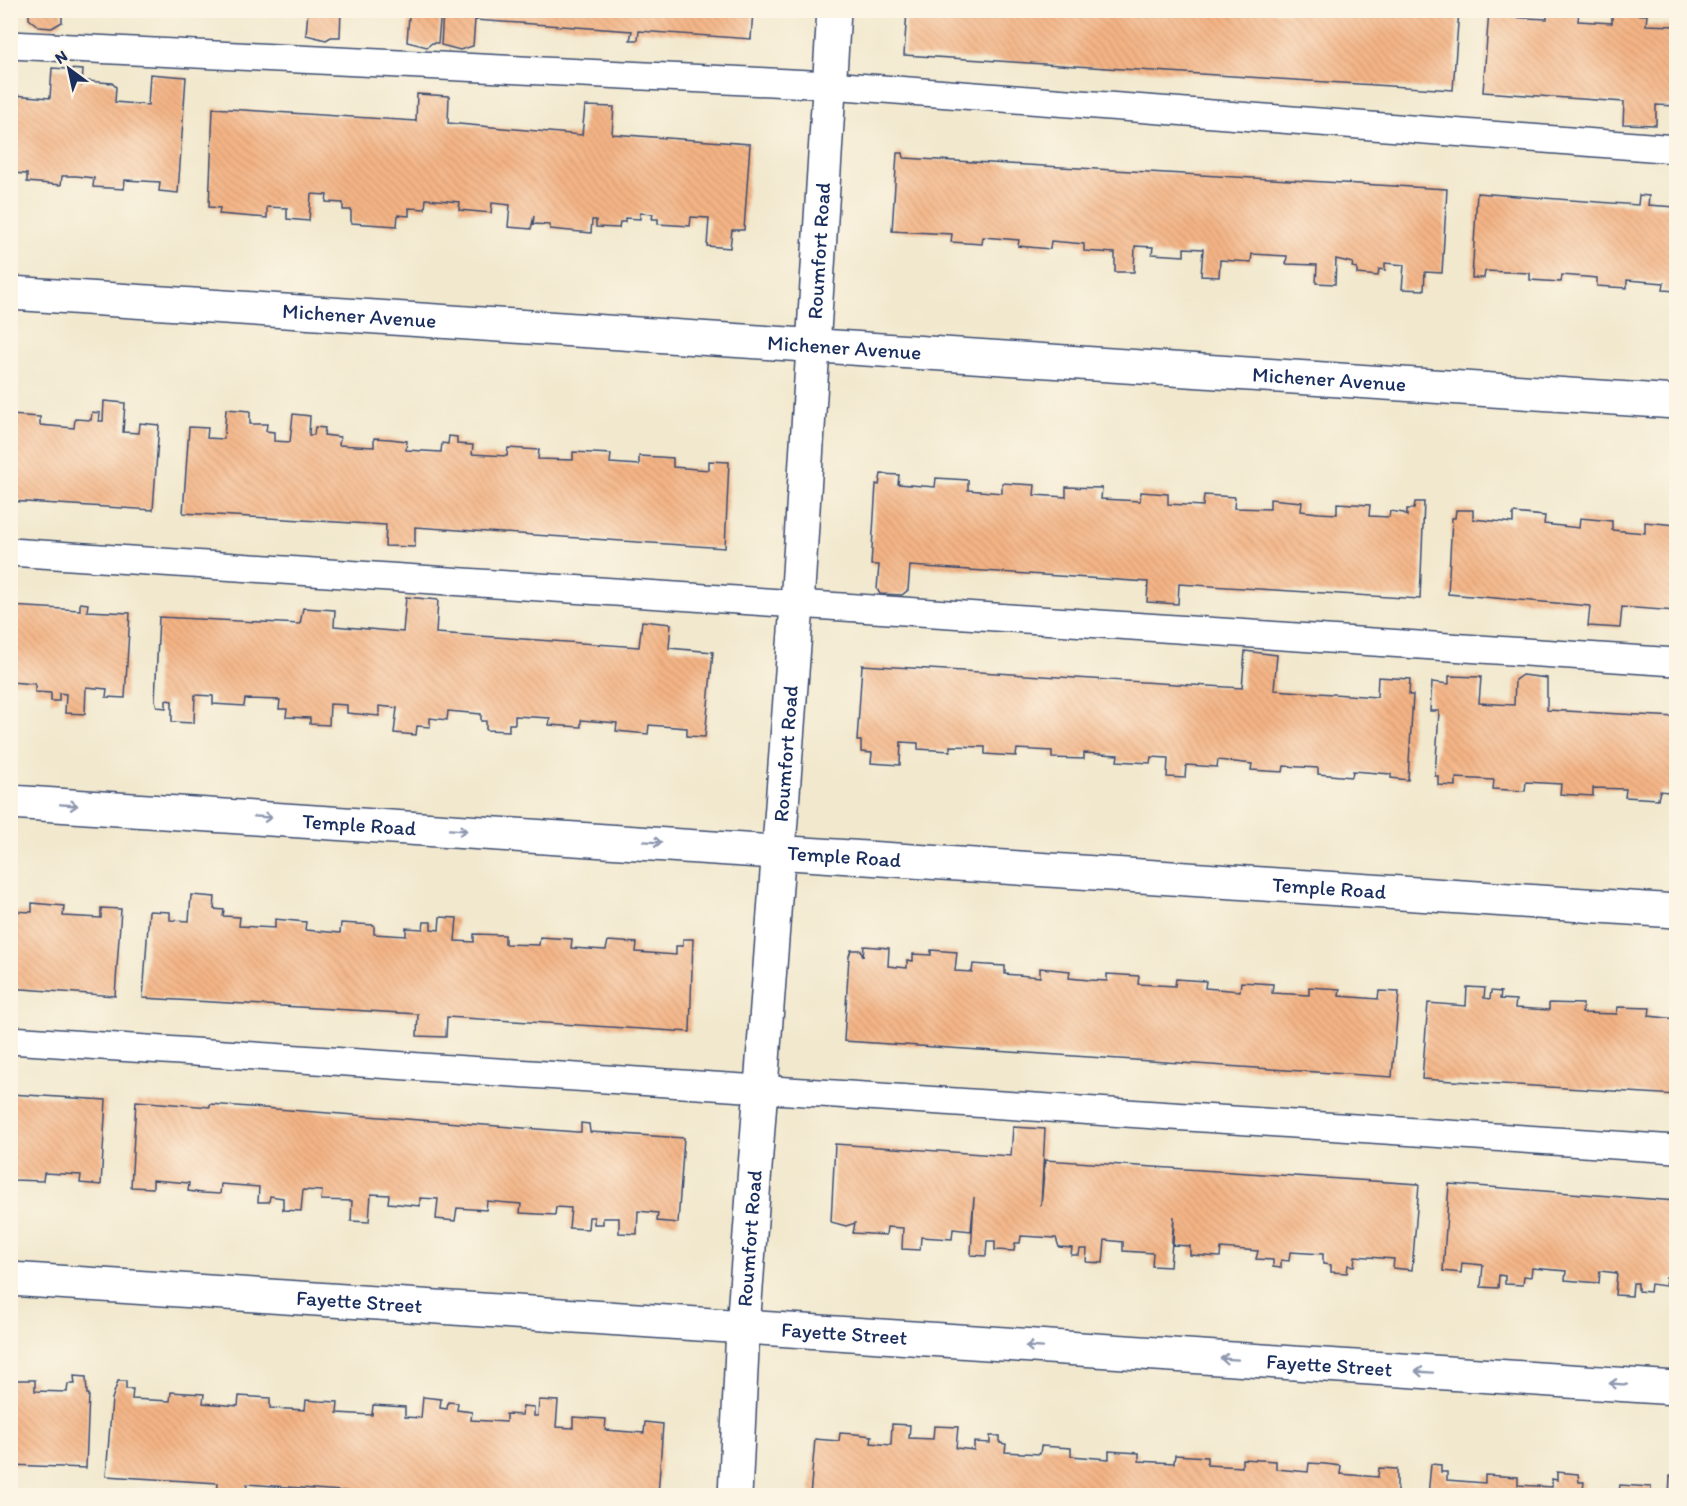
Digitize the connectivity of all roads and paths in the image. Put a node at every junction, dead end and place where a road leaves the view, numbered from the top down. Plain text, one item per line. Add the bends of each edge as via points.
1 (834, 10) edge
2 (10, 45) edge
3 (830, 85) junction
4 (1677, 149) edge
5 (10, 293) edge
6 (811, 345) junction
7 (1677, 402) edge
8 (10, 552) edge
9 (797, 605) junction
10 (1677, 662) edge
11 (10, 801) edge
12 (778, 850) junction
13 (1677, 911) edge
14 (10, 1040) edge
15 (762, 1089) junction
16 (1677, 1149) edge
17 (10, 1279) edge
18 (743, 1328) junction
19 (1677, 1388) edge
20 (735, 1496) edge

1 - 3 street, Roumfort Road
2 - 3 lane
3 - 4 lane
3 - 6 street, Roumfort Road
5 - 6 street, Michener Avenue
6 - 7 street, Michener Avenue
6 - 9 street, Roumfort Road
8 - 9 lane
9 - 10 lane
9 - 12 street, Roumfort Road
11 -> 12 street, Temple Road
12 - 13 street, Temple Road
12 - 15 street, Roumfort Road
14 - 15 lane
15 - 16 lane
15 - 18 street, Roumfort Road
17 - 18 street, Fayette Street
19 -> 18 street, Fayette Street
18 - 20 street, Roumfort Road

